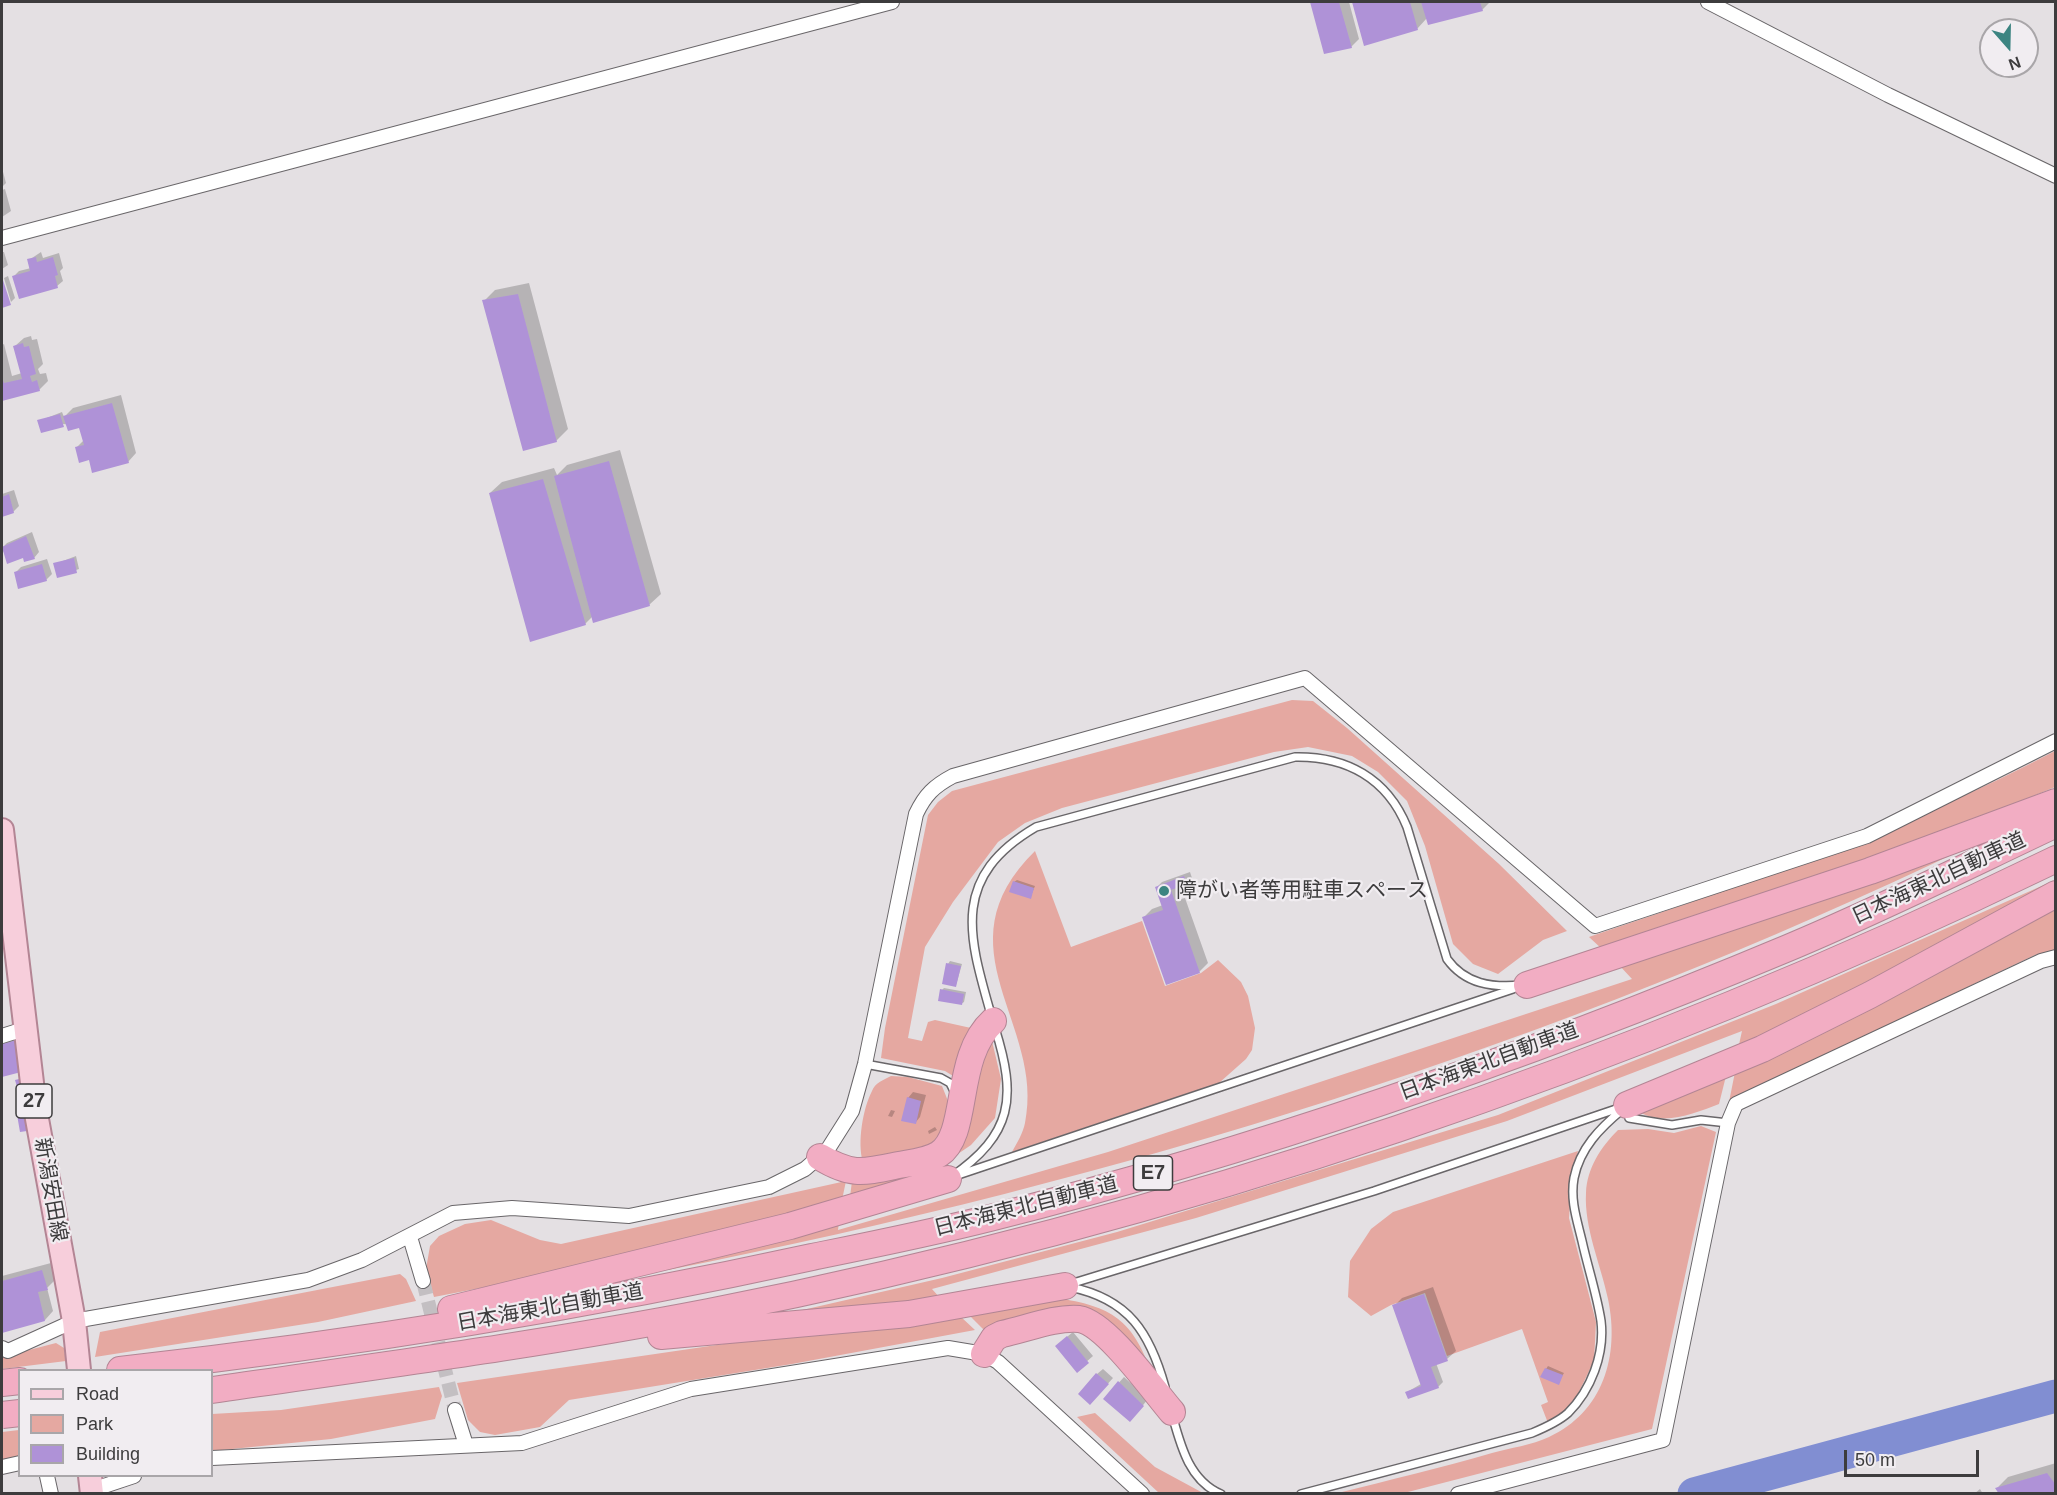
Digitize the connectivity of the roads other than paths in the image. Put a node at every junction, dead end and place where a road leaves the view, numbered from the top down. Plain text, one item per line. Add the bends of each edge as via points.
1 (892, 2) edge
2 (1708, 2) edge
3 (2055, 173) edge
4 (2, 238) edge
5 (2055, 741) edge
6 (2055, 802) edge
7 (2055, 824) edge
8 (2, 830) edge
9 (2055, 859) edge
10 (2055, 894) edge
11 (2055, 957) edge
12 (1527, 985) junction
13 (993, 1021) junction
14 (24, 1029) junction
15 (2, 1036) edge
16 (865, 1064) junction
17 (1628, 1112) junction
18 (958, 1115) junction
19 (1728, 1123) junction
20 (820, 1157) junction
21 (948, 1179) junction
22 (410, 1237) junction
23 (423, 1281) tunnel mouth
24 (1065, 1286) junction
25 (74, 1321) junction
26 (2, 1348) edge
27 (984, 1354) junction
28 (204, 1361) junction
29 (79, 1369) edge
30 (137, 1369) edge
31 (18, 1381) edge
32 (2, 1383) edge
33 (213, 1391) edge
34 (213, 1391) edge
35 (2, 1401) edge
36 (454, 1410) tunnel mouth
37 (1172, 1412) junction
38 (18, 1413) edge
39 (2, 1414) edge
40 (18, 1418) edge
41 (466, 1445) junction
42 (213, 1458) edge
43 (18, 1463) edge
44 (2, 1467) edge
45 (47, 1477) edge
46 (130, 1477) edge
47 (91, 1486) edge
48 (51, 1494) edge
49 (1142, 1494) edge
50 (1221, 1494) edge
51 (1301, 1494) edge
52 (1458, 1494) edge

1 - 4 street
2 - 3 street via 1888,95
5 - 16 street via 1867,836 1595,926 1305,678 964,772 934,786 916,814
6 - 12 highway via 1870,871
7 - 28 highway, 日本海東北自動車道 / E7 via 1789,947 1542,1044 1395,1097 1126,1181 988,1219 680,1286 416,1331
8 - 14 main road, 新潟安田線 / 27
9 - 33 highway, 日本海東北自動車道 / E7 via 1953,909 1752,995 1545,1076 1235,1183 887,1273 711,1312
10 - 17 highway via 1870,995
11 - 19 street via 1736,1104
12 - 13 lane via 1486,985 1455,970 1447,959 1407,827 1387,792 1356,768 1335,760 1294,757 1036,827 1001,851 979,888 970,931
12 - 21 lane
13 - 18 highway via 974,1046
13 - 21 lane via 1006,1067 1006,1106 990,1144
14 - 15 street
14 - 25 main road, 新潟安田線 / 27
16 - 18 lane via 941,1078 954,1090
16 - 20 street via 852,1111 842,1131
17 - 19 lane via 1672,1125 1701,1120
17 - 24 lane
17 - 51 lane via 1599,1128 1584,1150 1575,1177 1572,1197 1602,1341 1591,1380 1567,1414 1532,1433
18 - 20 highway via 952,1140 938,1155 927,1159 857,1172 839,1168
19 - 52 street via 1663,1440
20 - 22 street via 769,1187 655,1212 605,1216 512,1208 471,1209 453,1213
21 - 28 highway via 660,1260
22 - 23 street
22 - 25 street via 308,1280
24 - 34 highway via 909,1314 667,1335 371,1378
24 - 37 lane via 1100,1296 1147,1335
25 - 26 street via 8,1350
25 - 29 main road, 新潟安田線 / 27
27 - 37 highway via 994,1338 1002,1334 1065,1320 1088,1321 1105,1333
27 - 41 street via 948,1348 923,1350 691,1389 522,1443
27 - 49 street via 1011,1373
28 - 30 highway, 日本海東北自動車道 / E7
31 - 32 highway
35 - 40 street
36 - 41 street
37 - 50 lane via 1185,1457 1195,1474
38 - 39 highway, bridge
41 - 42 street
43 - 44 street
45 - 48 street
46 - 47 street

